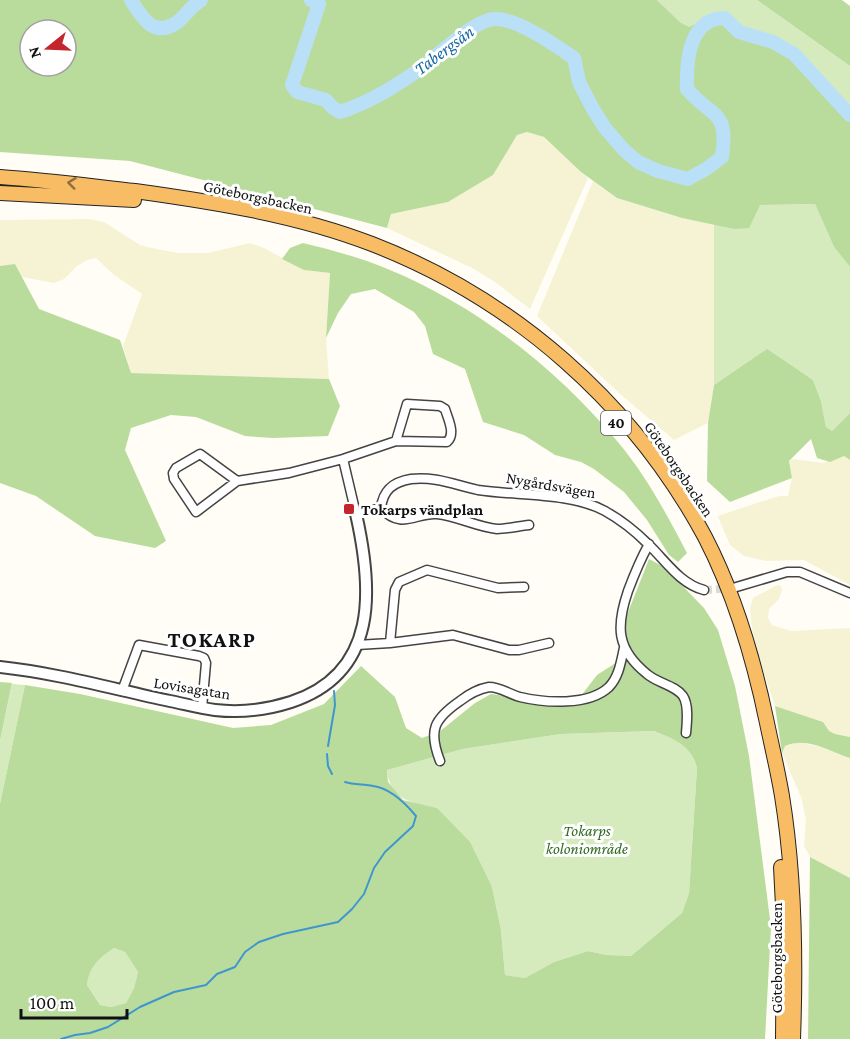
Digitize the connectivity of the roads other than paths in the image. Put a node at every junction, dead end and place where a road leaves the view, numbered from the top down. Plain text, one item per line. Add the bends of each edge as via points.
1 (0, 177) edge
2 (0, 193) edge
3 (396, 441) junction
4 (343, 459) junction
5 (237, 482) junction
6 (381, 508) junction
7 (356, 514) junction
8 (529, 525) dead end
9 (649, 544) junction
10 (525, 587) dead end
11 (733, 588) tunnel mouth
12 (704, 590) tunnel mouth
13 (850, 593) edge
14 (390, 643) junction
15 (549, 643) dead end
16 (357, 645) junction
17 (624, 648) junction
18 (0, 667) edge
19 (122, 692) junction
20 (202, 708) junction
21 (686, 733) dead end
22 (440, 761) dead end
23 (783, 1039) edge
24 (793, 1039) edge

24 -> 1 highway, Göteborgsbacken / 40 via 795,971 790,863 782,796 755,673 732,600 705,538 670,480 619,413 551,348 497,308 439,274 371,243 300,221 230,206
2 - 23 highway, Göteborgsbacken / 40 via 108,198 194,208 299,230 369,252 434,281 490,313 542,351 599,404 644,457 697,540 744,663 766,755 780,858
3 - 3 street via 407,405 445,409 451,440
3 - 4 street
4 - 5 street
4 - 7 street, Lovisagatan
5 - 5 street via 200,454 173,473 196,512
6 - 7 street
6 - 8 street via 396,518 435,513 497,529
6 - 9 street, Nygårdsvägen via 384,494 394,484 411,479 440,479 478,490 572,501 602,509
7 - 16 street, Lovisagatan via 368,581 364,623
9 - 12 street, Nygårdsvägen via 690,584
9 - 17 street via 622,609 620,629
10 - 14 street via 498,588 427,570 399,582
11 - 13 street via 787,572 800,572
14 - 15 street via 453,635 509,650
14 - 16 street
16 - 20 street, Lovisagatan via 336,678 308,696 256,710
17 - 21 street via 645,673 684,697
17 - 22 street via 609,687 579,700 530,699 489,687 467,696 436,724 435,748
18 - 19 street, Lovisagatan
19 - 20 street, Lovisagatan
19 - 20 street via 139,645 199,656 206,663

